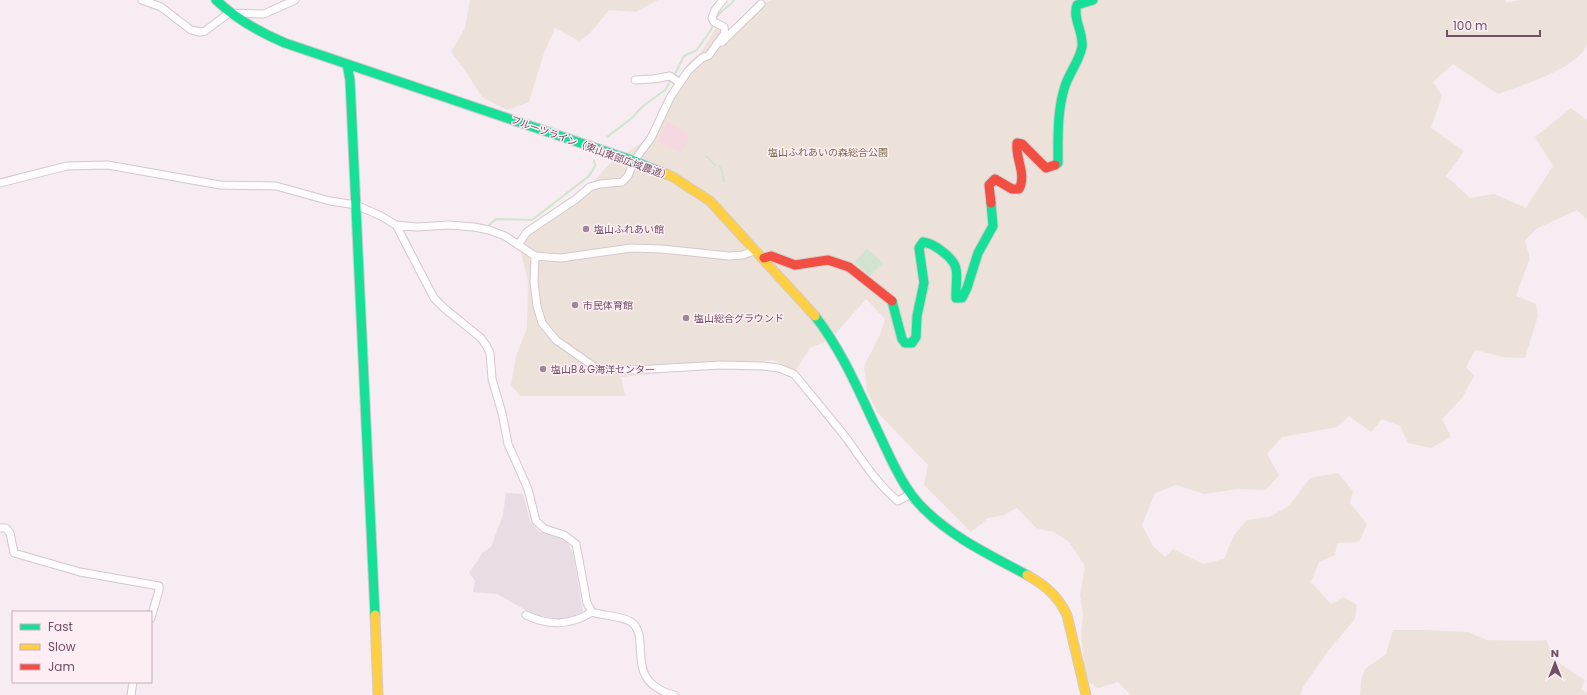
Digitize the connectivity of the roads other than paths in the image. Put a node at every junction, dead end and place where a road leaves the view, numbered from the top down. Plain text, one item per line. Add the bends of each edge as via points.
1 (142, 0) edge
2 (216, 0) edge
3 (294, 0) edge
4 (723, 0) edge
5 (1093, 0) edge
6 (761, 4) dead end
7 (229, 13) junction
8 (709, 55) junction
9 (347, 64) junction
10 (635, 80) dead end
11 (678, 82) junction
12 (634, 161) junction
13 (0, 183) edge
14 (356, 205) junction
15 (396, 226) junction
16 (518, 245) junction
17 (756, 250) junction
18 (535, 256) junction
19 (764, 258) junction
20 (911, 494) junction
21 (0, 528) edge
22 (592, 612) junction
23 (152, 614) edge
24 (526, 616) dead end
25 (134, 683) edge
26 (131, 695) edge
27 (378, 695) edge
28 (674, 695) edge
29 (1086, 695) edge

1 - 7 street via 160,7 195,32 205,31
2 - 7 street, フルーツライン（東山東部広域農道）
3 - 7 street via 264,14
4 - 8 street via 712,18 724,27 725,33
5 - 19 street via 1081,3 1075,10 1082,35 1082,48 1065,85 1059,107 1058,163 1046,168 1022,144 1017,143 1022,184 1018,189 1012,189 995,179 989,185 993,226 978,253 962,298 956,298 955,285 958,273 954,261 929,242 923,242 919,248 924,282 917,316 916,337 912,343 905,343 900,336 896,309 892,301 849,267 828,260 795,265 771,256
6 - 8 street
7 - 9 street, フルーツライン（東山東部広域農道） via 258,31 285,43
8 - 11 street via 702,58
9 - 12 street, フルーツライン（東山東部広域農道）
9 - 14 street
10 - 11 street via 670,76
11 - 12 street via 651,138
12 - 16 street via 628,176 622,182 590,187 527,232
12 - 17 street, フルーツライン（東山東部広域農道） via 673,177 701,194 717,207
13 - 14 street via 67,166 108,165 220,185 276,186 330,201
14 - 15 street
14 - 27 street
15 - 16 street via 474,227 505,236
15 - 22 street via 434,298 486,345 490,353 492,379 508,444 528,489 536,521 545,529 564,535 576,544 587,603
16 - 18 street
17 - 18 street via 743,255 729,256 631,248 561,258
17 - 19 street, フルーツライン（東山東部広域農道）
18 - 20 street via 534,282 542,323 556,340 596,368 634,370 721,365 762,366 787,370 794,374 886,491 898,501
19 - 20 street, フルーツライン（東山東部広域農道） via 829,334 892,463
20 - 29 street, フルーツライン（東山東部広域農道） via 954,535 1040,582 1053,593 1069,620
21 - 23 street via 6,528 10,533 14,554 80,572 159,586
22 - 24 street via 565,623 542,622
22 - 28 street via 626,619 635,626 639,635 640,662 644,672 654,686
25 - 26 street

